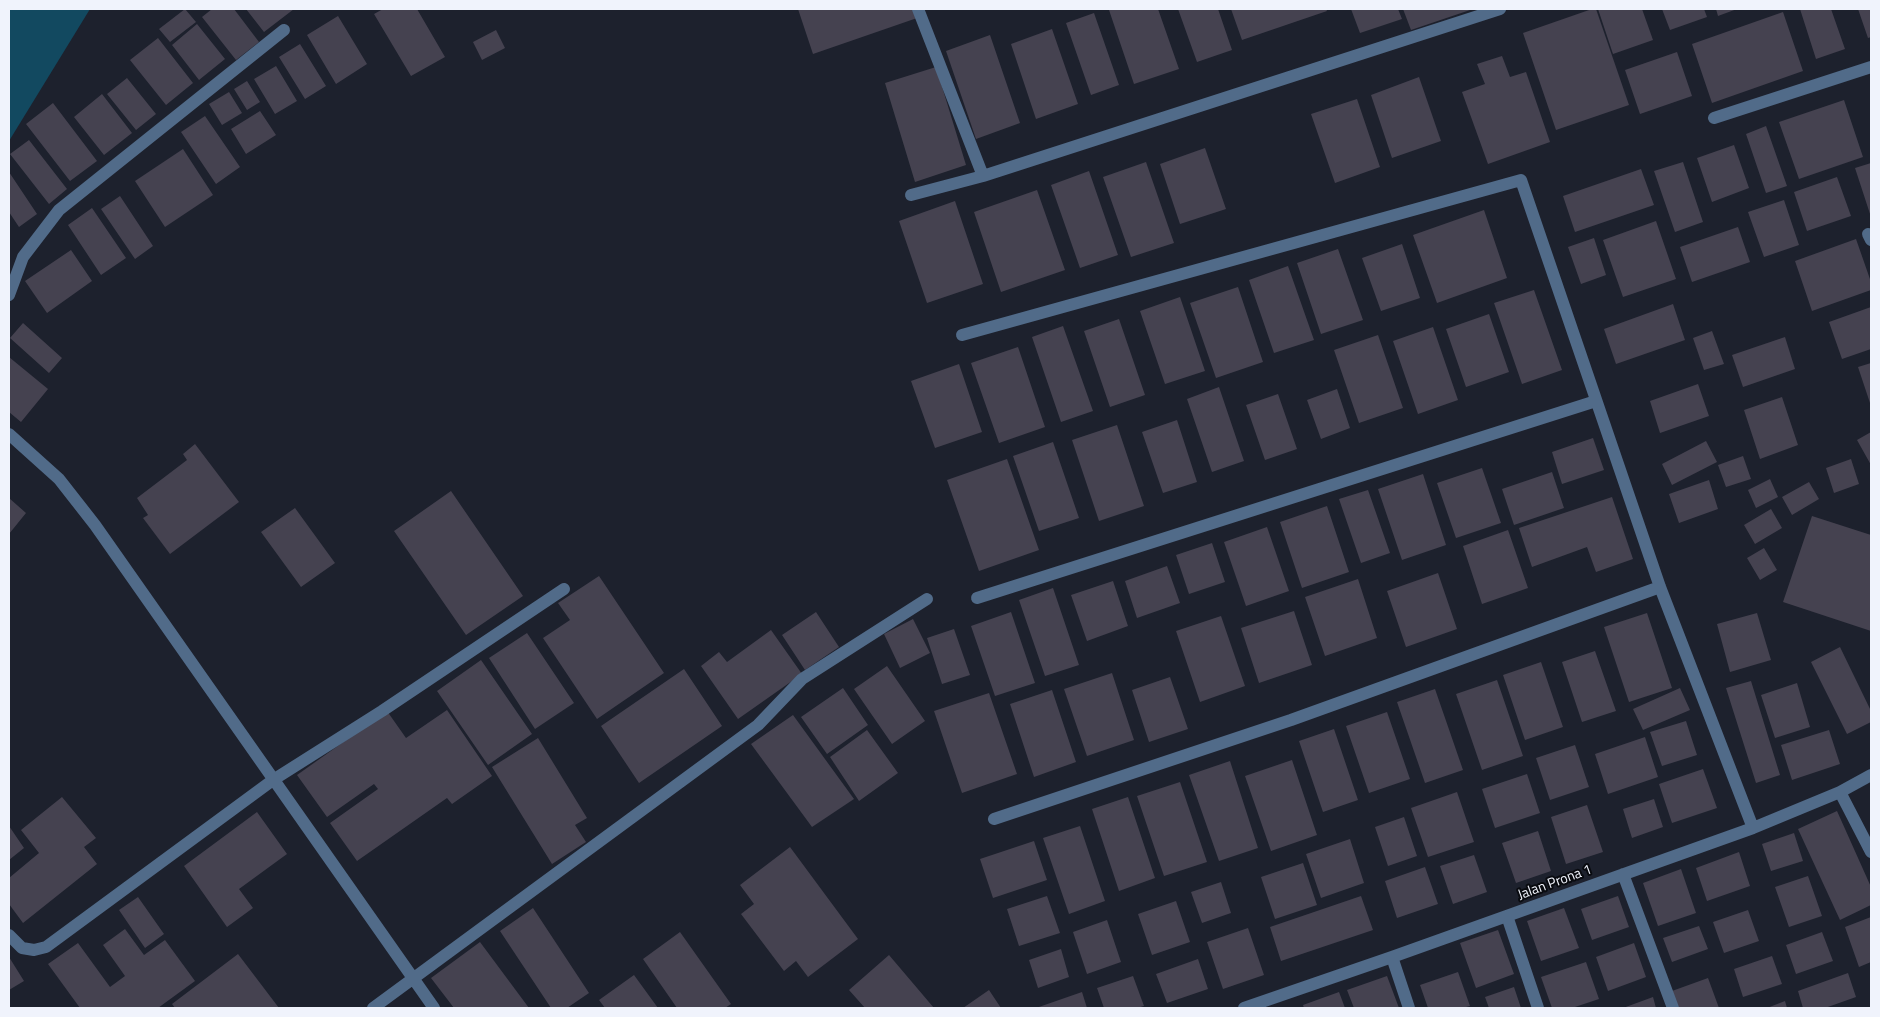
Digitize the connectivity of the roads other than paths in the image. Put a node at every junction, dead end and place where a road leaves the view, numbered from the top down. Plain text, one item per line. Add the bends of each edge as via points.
1 (918, 9) edge
2 (1500, 9) edge
3 (284, 30) dead end
4 (1871, 67) edge
5 (1714, 118) dead end
6 (983, 176) junction
7 (911, 195) dead end
8 (9, 295) edge
9 (962, 335) dead end
10 (1596, 401) junction
11 (9, 434) edge
12 (1660, 587) junction
13 (564, 589) dead end
14 (977, 598) dead end
15 (927, 599) dead end
16 (1871, 775) edge
17 (273, 780) junction
18 (1840, 792) junction
19 (994, 819) dead end
20 (1753, 828) junction
21 (1871, 852) edge
22 (1623, 874) junction
23 (1507, 916) junction
24 (9, 935) edge
25 (1392, 957) junction
26 (413, 978) junction
27 (1282, 1003) edge
28 (373, 1008) edge
29 (434, 1008) edge
30 (1244, 1008) edge
31 (1409, 1008) edge
32 (1538, 1008) edge
33 (1673, 1008) edge

1 - 6 street
2 - 6 street
3 - 8 street via 59,210 23,257
4 - 5 street
6 - 7 street
9 - 10 street via 1521,180
10 - 12 street
10 - 14 street
11 - 17 street via 59,479 95,525
12 - 19 street via 1291,720
12 - 20 street
13 - 17 street
15 - 26 street via 802,679 758,725
16 - 18 street, Jalan Prona 1
17 - 24 street via 46,947 22,948
17 - 26 street
18 - 20 street, Jalan Prona 1
18 - 21 street
20 - 22 street, Jalan Prona 1
22 - 23 street, Jalan Prona 1
22 - 33 street
23 - 25 street, Jalan Prona 1
23 - 32 street
25 - 27 street, Jalan Prona 1
25 - 31 street
26 - 28 street
26 - 29 street
27 - 30 street, Jalan Prona 1

